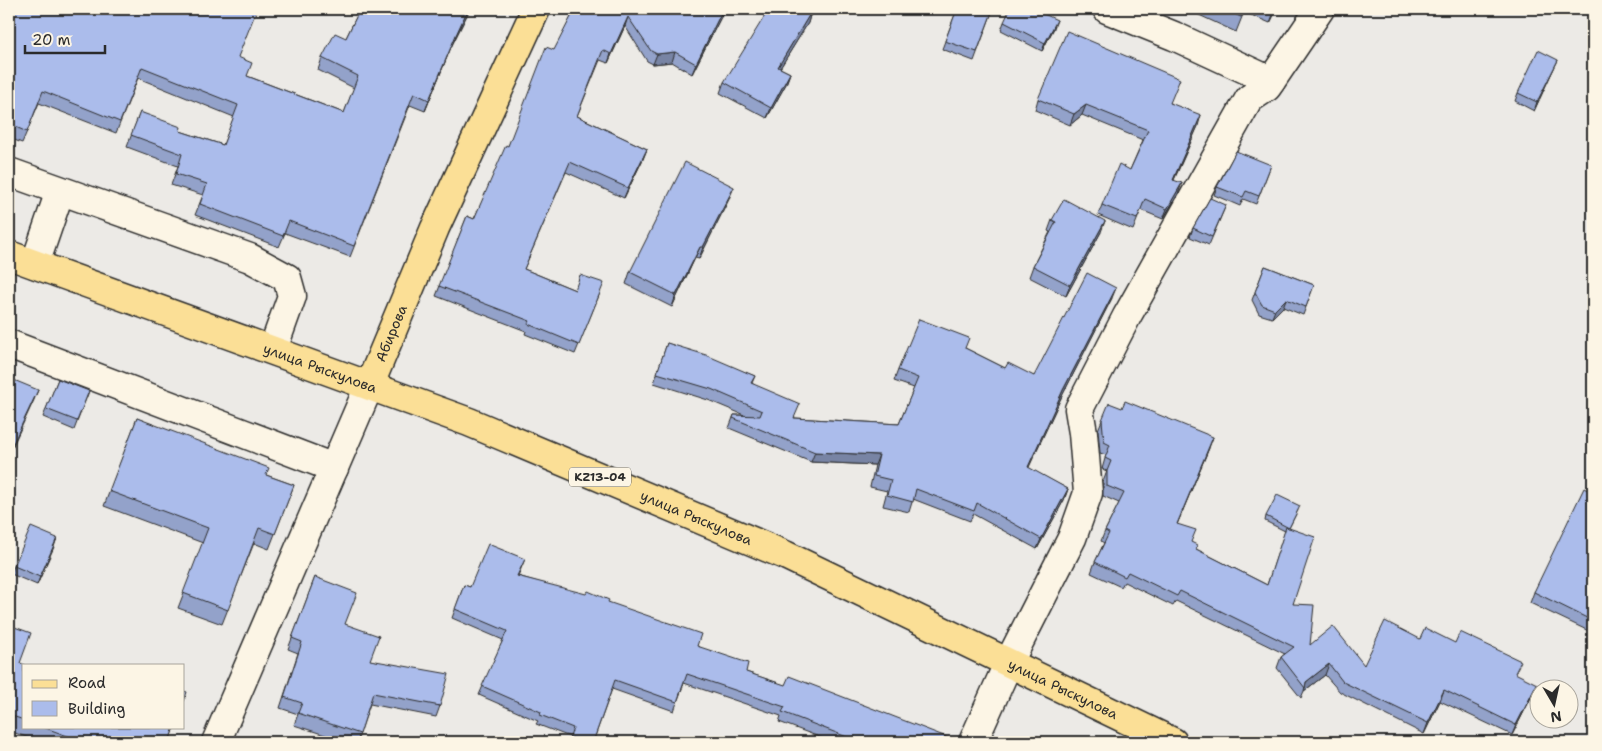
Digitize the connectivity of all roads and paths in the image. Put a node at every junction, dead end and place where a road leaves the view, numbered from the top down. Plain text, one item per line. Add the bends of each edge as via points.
1 (536, 9) edge
2 (1107, 9) edge
3 (1320, 9) edge
4 (1271, 81) junction
5 (9, 172) edge
6 (60, 190) junction
7 (9, 255) edge
8 (35, 264) junction
9 (9, 344) edge
10 (273, 349) junction
11 (370, 384) junction
12 (334, 468) junction
13 (1008, 664) junction
14 (216, 742) edge
15 (973, 742) edge
16 (1173, 742) edge

1 - 11 main road, Абирова via 435,228
2 - 4 street
3 - 4 street
4 - 13 street via 1248,99 1126,316 1079,409 1088,493 1072,538
5 - 6 street
6 - 8 street
6 - 10 street via 250,258 287,278 292,296
7 - 8 main road, улица Рыскулова / KZ13-04
8 - 10 main road, улица Рыскулова / KZ13-04
9 - 12 street
10 - 11 main road, улица Рыскулова / KZ13-04
11 - 12 street, Абирова
11 - 13 main road, улица Рыскулова / KZ13-04 via 469,422 785,555
12 - 14 street, Абирова
13 - 15 street
13 - 16 main road, улица Рыскулова / KZ13-04

